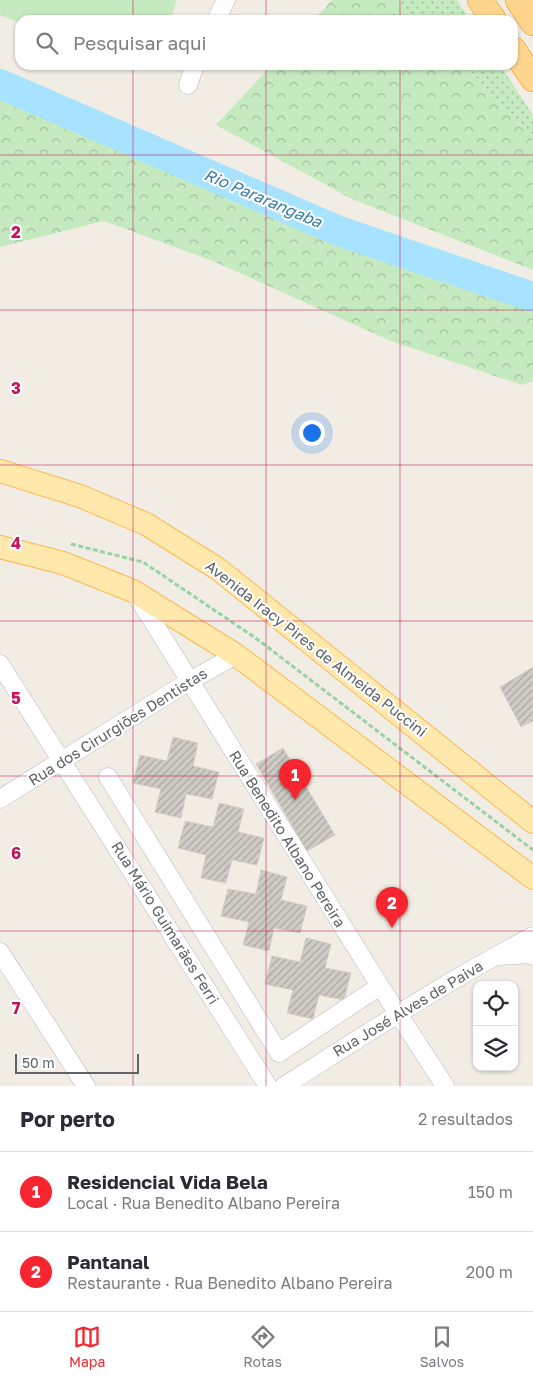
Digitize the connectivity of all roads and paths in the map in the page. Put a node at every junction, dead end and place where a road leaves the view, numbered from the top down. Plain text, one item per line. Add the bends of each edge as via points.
1 (226, 0) edge
2 (480, 0) edge
3 (518, 0) edge
4 (218, 15) edge
5 (490, 15) edge
6 (533, 24) edge
7 (518, 56) edge
8 (193, 70) edge
9 (533, 79) edge
10 (188, 85) dead end
11 (0, 470) edge
12 (0, 547) edge
13 (133, 591) junction
14 (236, 655) junction
15 (0, 664) edge
16 (188, 682) junction
17 (62, 761) junction
18 (108, 777) dead end
19 (0, 799) edge
20 (533, 822) edge
21 (533, 878) edge
22 (533, 936) edge
23 (0, 952) edge
24 (495, 956) junction
25 (533, 956) edge
26 (380, 986) junction
27 (398, 1014) junction
28 (86, 1086) edge
29 (268, 1086) edge
30 (284, 1086) edge
31 (445, 1086) edge

1 - 4 street
2 - 5 highway
3 - 6 highway
7 - 9 highway
8 - 10 street
11 - 20 main road, Avenida Iracy Pires de Almeida Puccini via 80,496 146,524 218,569
12 - 13 main road via 63,563
13 - 14 main road
13 - 16 street, Rua Benedito Albano Pereira
14 - 16 street, Rua dos Cirurgiões Dentistas
14 - 21 main road
15 - 17 street, Rua Mário Guimarães Ferri
16 - 17 street, Rua dos Cirurgiões Dentistas
16 - 26 street, Rua Benedito Albano Pereira
17 - 19 street, Rua dos Cirurgiões Dentistas
17 - 29 street, Rua Mário Guimarães Ferri
18 - 26 street via 279,1053
22 - 24 street, Rua José Alves de Paiva
23 - 28 street
24 - 25 street
24 - 27 street, Rua José Alves de Paiva
26 - 27 street, Rua Benedito Albano Pereira
27 - 30 street, Rua José Alves de Paiva
27 - 31 street, Rua Benedito Albano Pereira

